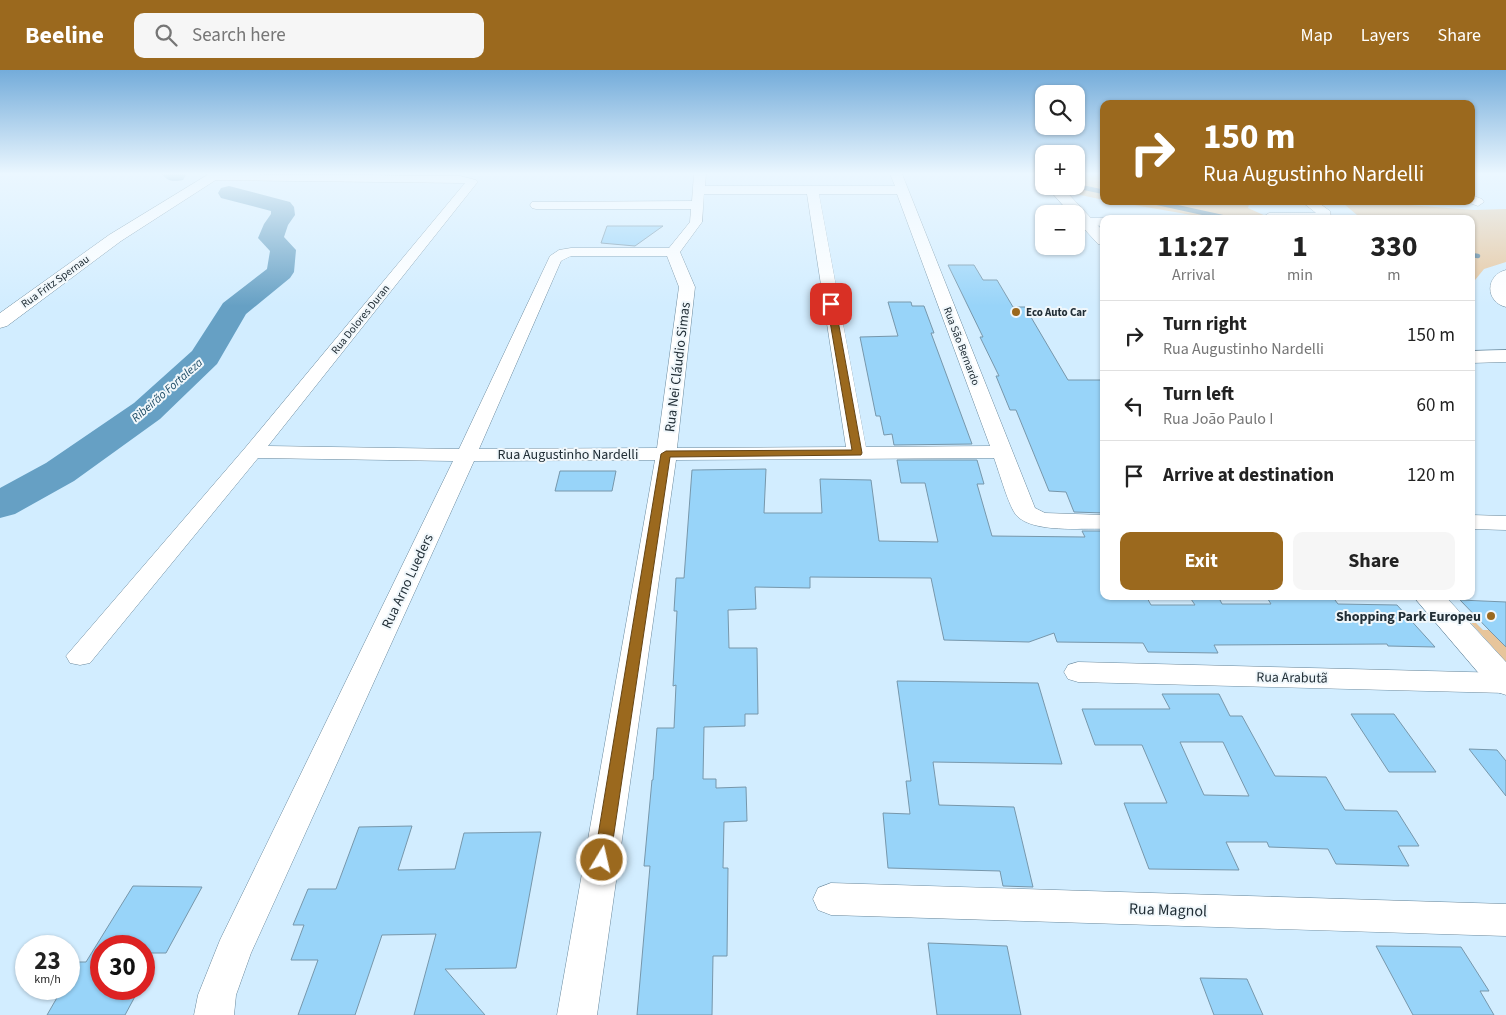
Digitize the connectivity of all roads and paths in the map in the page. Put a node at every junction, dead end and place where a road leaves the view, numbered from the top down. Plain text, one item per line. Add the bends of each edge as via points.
1 (148, 218) edge
2 (443, 218) edge
3 (696, 218) edge
4 (817, 218) edge
5 (913, 218) edge
6 (1082, 218) edge
7 (1086, 222) junction
8 (1100, 222) edge
9 (1100, 237) edge
10 (674, 252) junction
11 (1506, 275) edge
12 (1506, 302) edge
13 (0, 322) edge
14 (1475, 356) edge
15 (1506, 356) edge
16 (252, 452) junction
17 (1003, 452) junction
18 (857, 453) junction
19 (666, 454) junction
20 (466, 455) junction
21 (1100, 522) edge
22 (1475, 522) edge
23 (1506, 523) edge
24 (1432, 600) edge
25 (80, 656) dead end
26 (1078, 672) dead end
27 (1506, 683) edge
28 (831, 899) dead end
29 (1506, 920) edge
30 (214, 1015) edge
31 (578, 1015) edge

1 - 13 main road, Rua Fritz Spernau
2 - 16 street, Rua Dolores Duran
3 - 10 street
4 - 18 street
5 - 17 street, Rua São Bernardo
6 - 7 main road
7 - 8 street
7 - 9 main road
10 - 19 street, Rua Nei Cláudio Simas via 686,276 687,287
10 - 20 street, Rua Arno Lueders via 571,252 555,259
11 - 12 main road via 1498,285 1498,292
14 - 15 main road
16 - 20 street, Rua Augustinho Nardelli
16 - 25 street, Rua Dolores Duran
17 - 18 street, Rua Augustinho Nardelli
17 - 21 street, Rua São Bernardo via 1025,511 1052,521
18 - 19 street, Rua Augustinho Nardelli
19 - 20 street, Rua Augustinho Nardelli
19 - 31 street, Rua Nei Cláudio Simas
20 - 30 street, Rua Arno Lueders via 233,952 217,995
22 - 23 street
24 - 27 main road
26 - 27 street, Rua Arabutã
28 - 29 street, Rua Magnol

